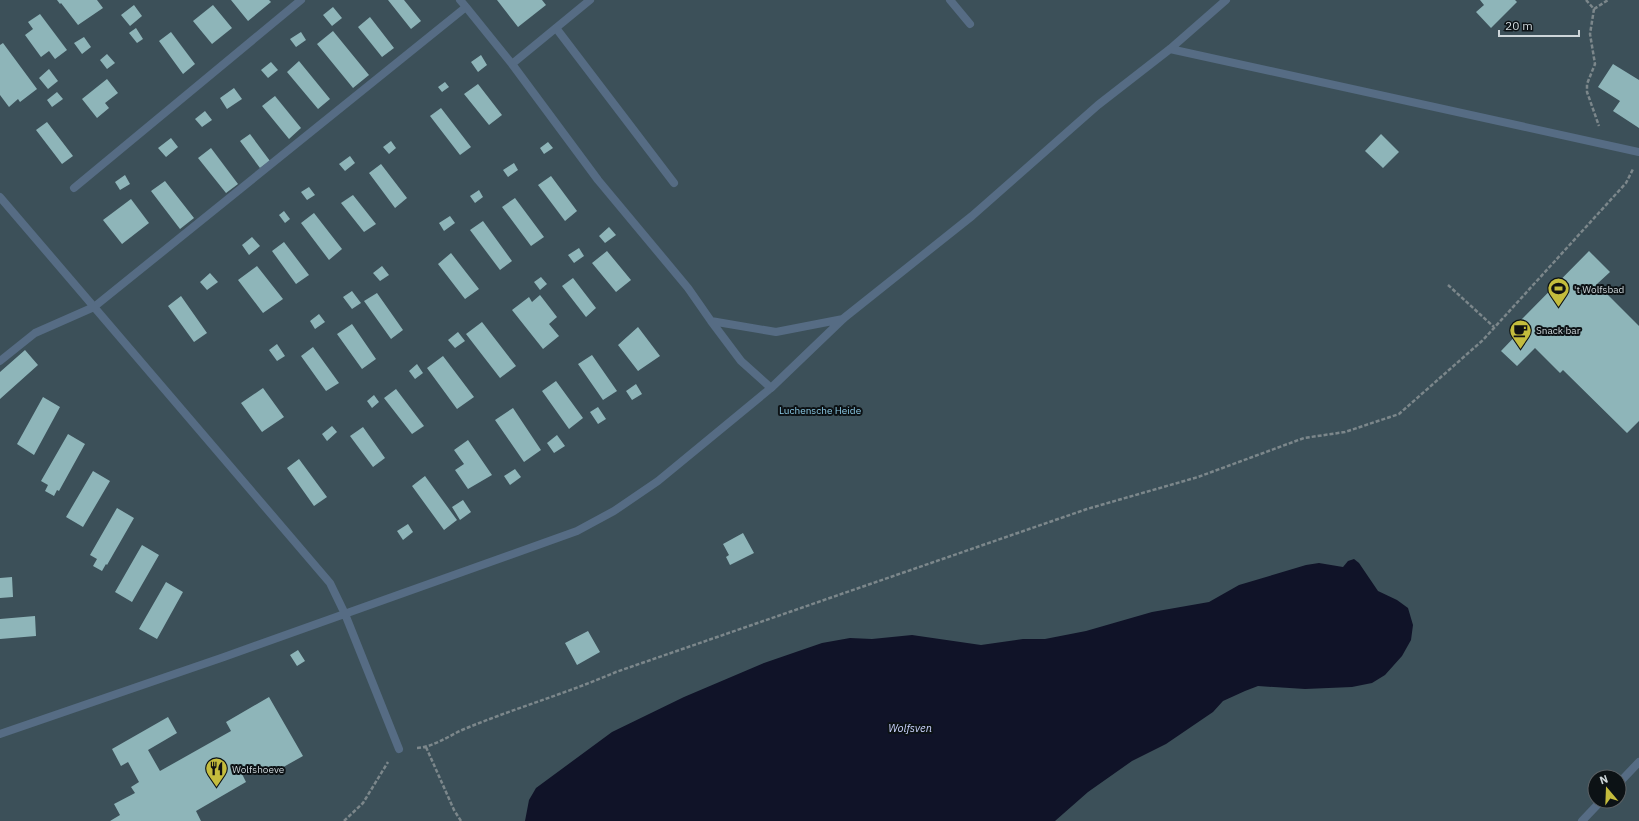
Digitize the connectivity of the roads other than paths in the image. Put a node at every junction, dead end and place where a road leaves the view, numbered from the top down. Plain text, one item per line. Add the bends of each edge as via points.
1 (301, 0) edge
2 (460, 0) edge
3 (590, 0) edge
4 (950, 0) edge
5 (1226, 0) edge
6 (466, 7) junction
7 (970, 24) dead end
8 (556, 28) junction
9 (1170, 49) junction
10 (512, 64) junction
11 (1639, 152) edge
12 (674, 183) dead end
13 (74, 188) dead end
14 (0, 197) edge
15 (94, 307) junction
16 (844, 318) junction
17 (711, 321) junction
18 (0, 361) edge
19 (772, 388) junction
20 (345, 614) junction
21 (0, 734) edge
22 (399, 749) road end
23 (1639, 762) edge
24 (1627, 775) edge
25 (1594, 809) edge
26 (1582, 821) edge

1 - 13 lane
2 - 6 lane
3 - 8 lane
4 - 7 lane
5 - 9 lane
6 - 10 lane
6 - 15 lane
8 - 10 lane
8 - 12 lane
9 - 11 lane
9 - 16 lane via 1098,105 972,216
10 - 17 lane via 598,180 688,288
14 - 15 lane
15 - 18 lane via 35,333
15 - 20 lane via 330,583
16 - 17 lane via 776,332
16 - 19 lane
17 - 19 lane via 741,361
19 - 20 lane via 658,482 614,511 577,531
20 - 21 lane
20 - 22 lane
23 - 24 lane
25 - 26 lane

